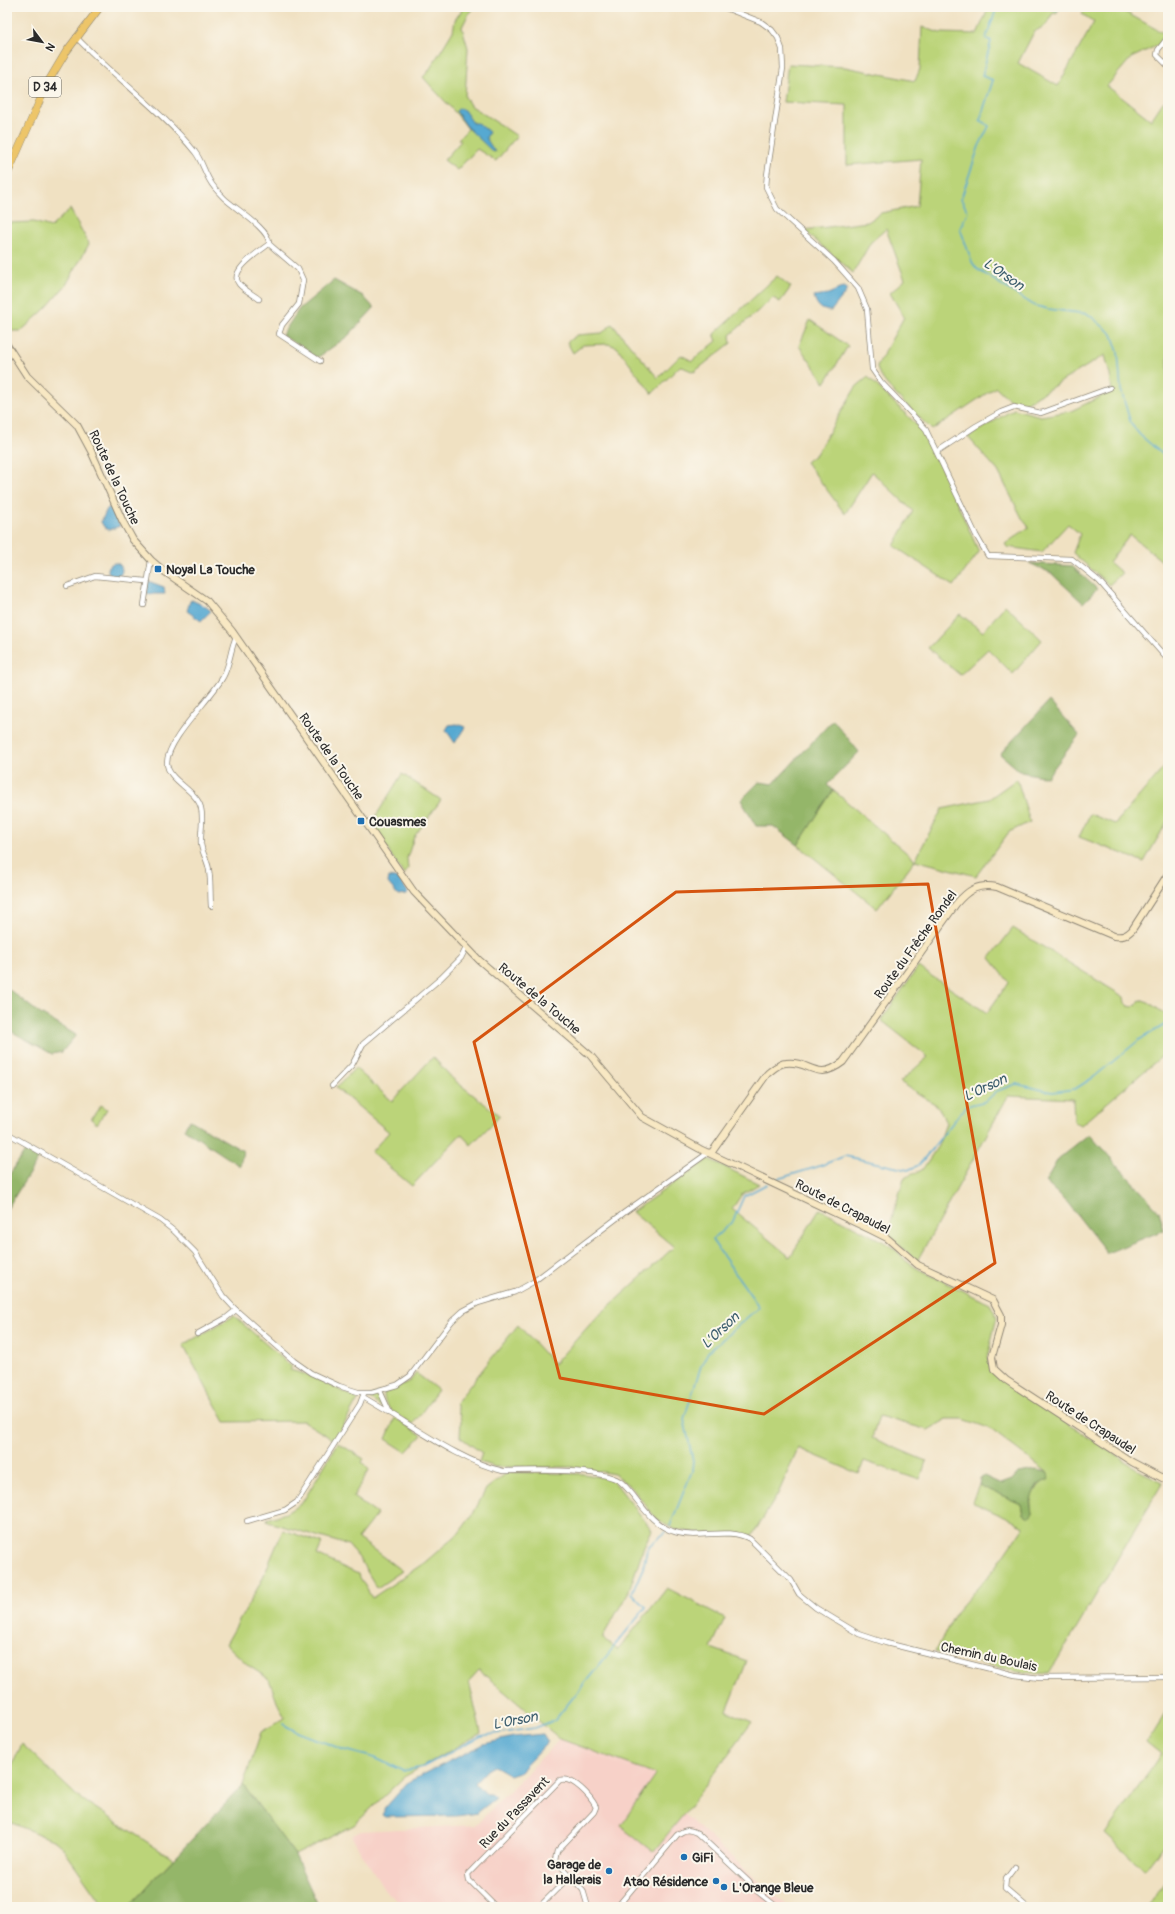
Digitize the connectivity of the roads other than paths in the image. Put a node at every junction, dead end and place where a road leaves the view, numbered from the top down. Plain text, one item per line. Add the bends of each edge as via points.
1 (100, 7) edge
2 (723, 7) edge
3 (76, 37) junction
4 (1168, 37) edge
5 (1168, 66) edge
6 (7, 175) edge
7 (269, 244) junction
8 (259, 299) dead end
9 (7, 345) edge
10 (320, 362) dead end
11 (1110, 388) dead end
12 (938, 451) junction
13 (151, 560) junction
14 (146, 581) junction
15 (68, 586) dead end
16 (144, 606) dead end
17 (236, 637) junction
18 (1168, 660) edge
19 (1168, 874) edge
20 (211, 906) dead end
21 (466, 948) junction
22 (332, 1086) dead end
23 (7, 1133) edge
24 (708, 1153) junction
25 (236, 1310) junction
26 (197, 1334) dead end
27 (380, 1391) junction
28 (364, 1395) junction
29 (390, 1413) junction
30 (1168, 1481) edge
31 (247, 1521) dead end
32 (1168, 1677) edge
33 (1015, 1867) dead end
34 (570, 1876) junction
35 (496, 1907) edge
36 (539, 1907) edge
37 (588, 1907) edge
38 (617, 1907) edge
39 (777, 1907) edge
40 (1027, 1907) edge

1 - 3 main road, D 34
2 - 12 street via 761,22 772,30 782,49 783,68 766,187 771,199 777,209 834,261 858,288 867,309 872,369 925,428
3 - 6 main road, D 34 via 48,82
3 - 7 street via 154,109 195,152 210,182 224,198 268,236
4 - 5 street via 1157,55
7 - 8 street via 236,272 238,283
7 - 10 street via 298,269 303,280 299,304 282,325 279,334
9 - 13 street, Route de la Touche via 27,376 77,425 92,451 123,522 133,540
11 - 12 street via 1041,412 1014,407 989,419
12 - 18 street via 988,556 1072,559 1099,582
13 - 14 street
13 - 17 street, Route de la Touche via 207,601
14 - 15 street via 95,576
14 - 16 street
17 - 20 street via 223,677 176,740 167,764 170,773 197,799 201,807 201,844 210,871
17 - 21 street, Route de la Touche via 414,892
19 - 24 street, Route du Frêche Rondel via 1132,930 1121,937 1108,934 997,887 978,886 970,890 956,904 843,1062 826,1071 785,1062 774,1068 767,1074 712,1152
21 - 22 street via 461,958 441,978 363,1044 352,1065
21 - 24 street, Route de la Touche via 590,1055 642,1117
23 - 25 street via 146,1211 174,1231 195,1252 223,1296
24 - 27 street via 533,1282 515,1292 482,1301 463,1311 452,1321 410,1376 397,1385
24 - 30 street, Route de Crapaudel via 887,1238 918,1265 993,1300 1001,1314 1001,1325 992,1357 994,1369 1006,1380
25 - 26 street
25 - 28 street via 305,1369
27 - 28 street
27 - 29 street
28 - 29 street, Chemin du Boulais
28 - 31 street via 297,1502 285,1510
29 - 32 street, Chemin du Boulais via 489,1468 503,1471 586,1472 612,1477 621,1482 654,1521 673,1532 690,1536 732,1533 750,1539 791,1580 799,1594 816,1608 859,1634 1015,1675 1040,1678
33 - 40 street via 1006,1879 1005,1888
34 - 35 street, Rue du Passavent via 555,1860 555,1855 596,1807 573,1782 564,1779 560,1780 468,1874 469,1880
34 - 36 street
34 - 37 street, Rue du Passavent via 583,1890
38 - 39 street via 677,1834 690,1830 697,1833 750,1882 753,1888

